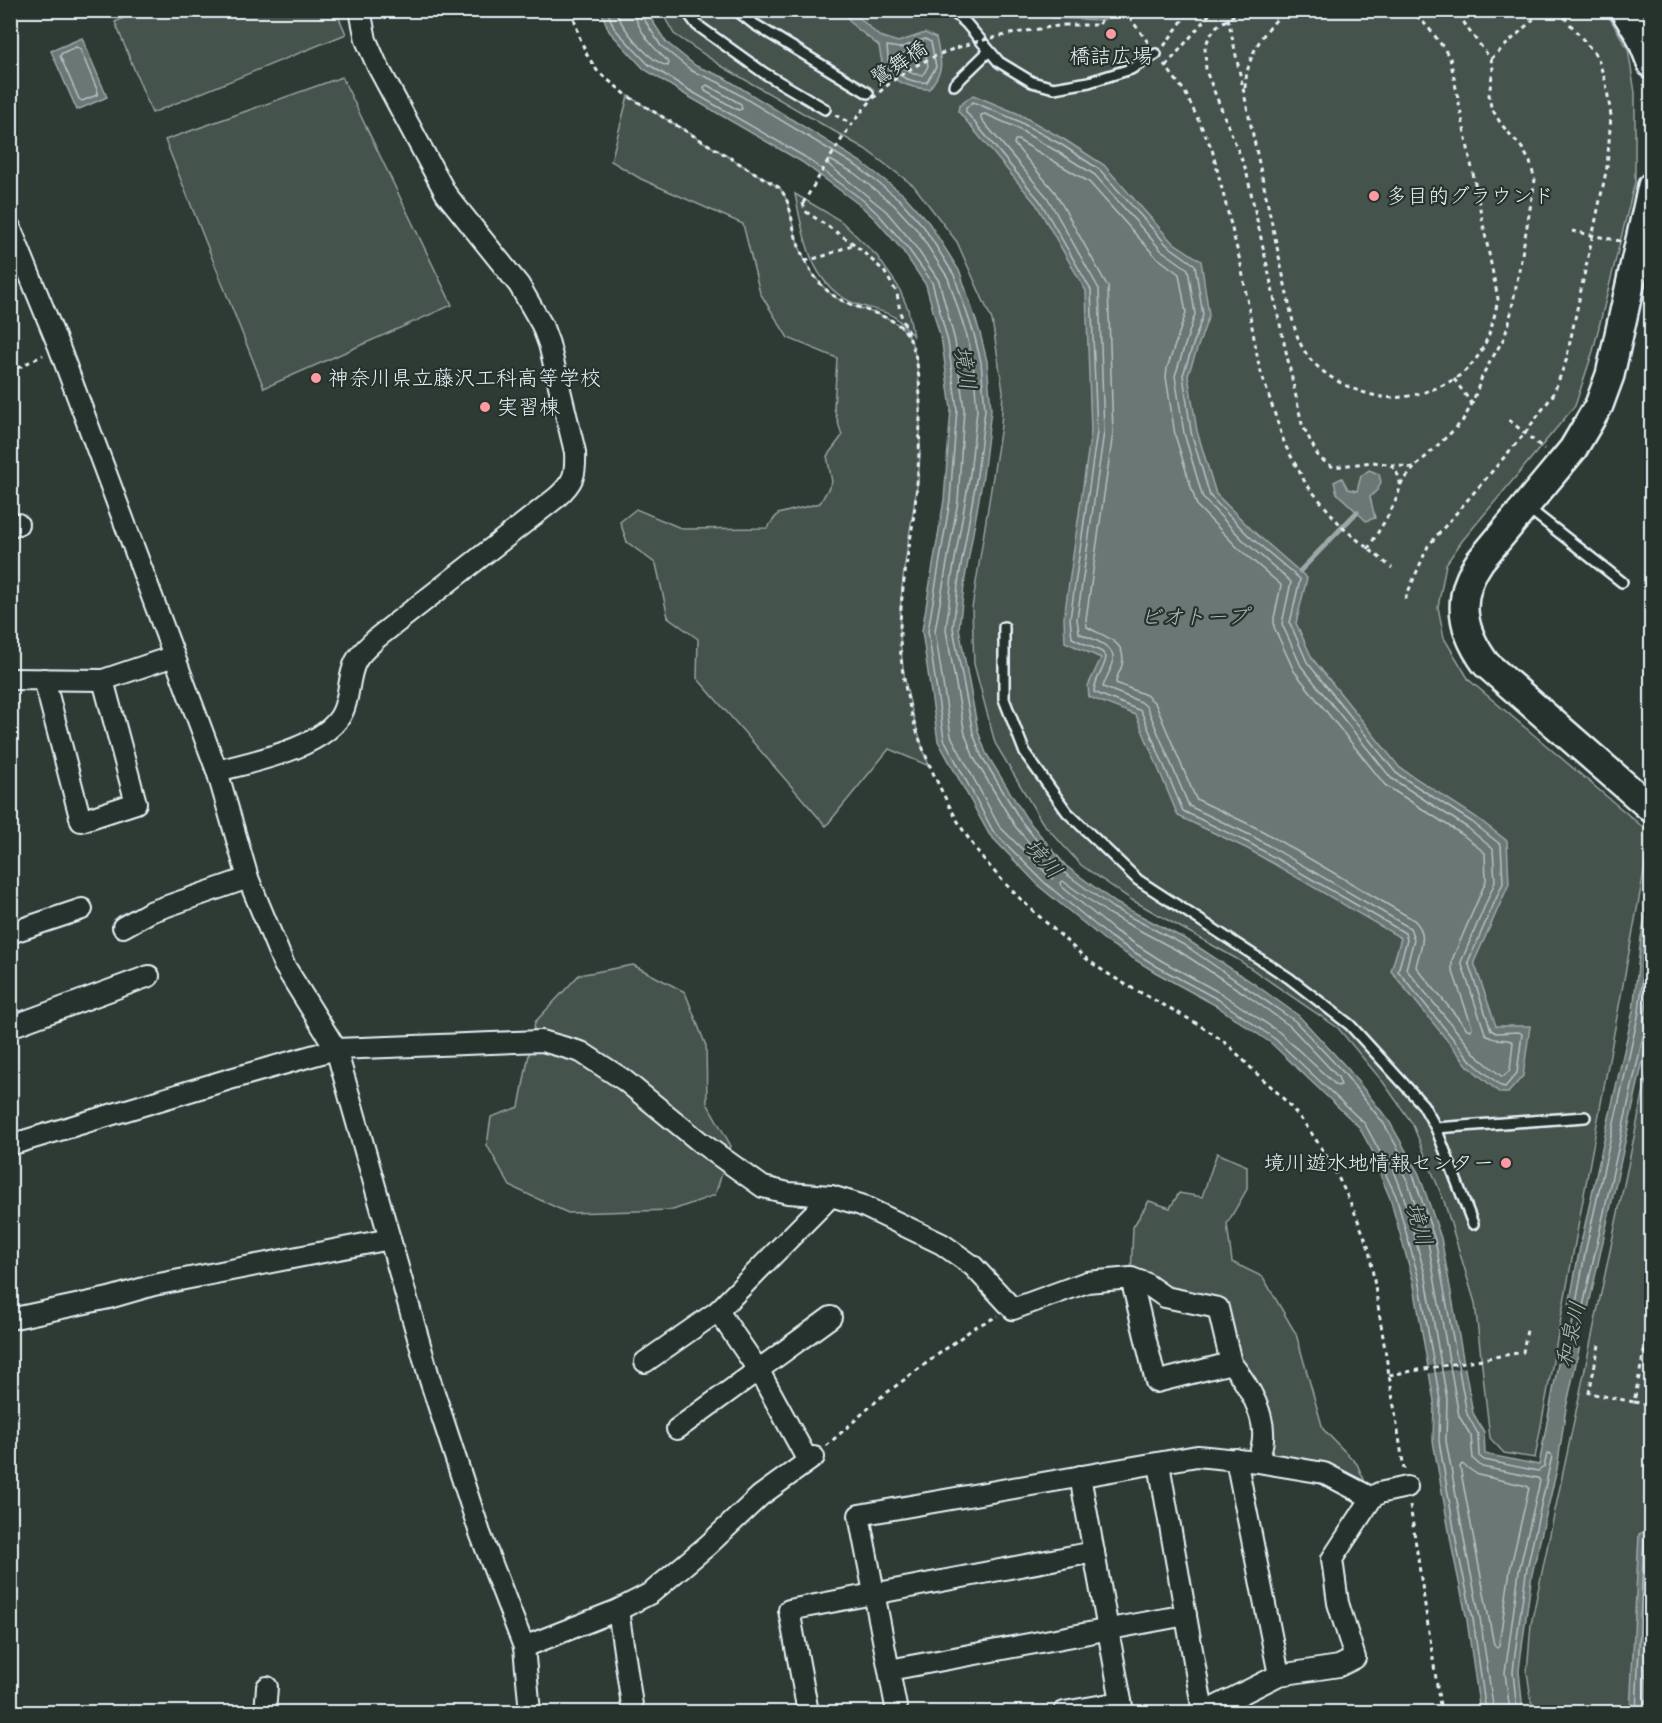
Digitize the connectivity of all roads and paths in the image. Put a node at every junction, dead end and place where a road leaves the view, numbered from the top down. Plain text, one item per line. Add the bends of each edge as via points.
1 (360, 10) edge
2 (686, 10) edge
3 (736, 10) edge
4 (951, 10) edge
5 (1106, 10) edge
6 (1125, 10) edge
7 (1213, 10) edge
8 (1242, 10) edge
9 (1287, 10) edge
10 (1410, 10) edge
11 (1456, 10) edge
12 (1543, 10) edge
13 (1558, 10) edge
14 (1624, 10) edge
15 (1190, 11) edge
16 (1228, 18) junction
17 (989, 51) junction
18 (1156, 54) junction
19 (1491, 59) junction
20 (1652, 65) edge
21 (1166, 66) junction
22 (954, 85) dead end
23 (867, 93) dead end
24 (1245, 93) junction
25 (825, 109) joint
26 (852, 124) junction
27 (1652, 186) edge
28 (10, 227) edge
29 (1572, 231) dead end
30 (1593, 236) junction
31 (854, 244) junction
32 (1646, 246) edge
33 (805, 261) dead end
34 (909, 336) dead end
35 (59, 346) junction
36 (10, 372) edge
37 (1453, 379) junction
38 (1472, 404) junction
39 (1509, 420) dead end
40 (1525, 433) junction
41 (1562, 463) junction
42 (1390, 464) junction
43 (1414, 468) junction
44 (1400, 485) junction
45 (1526, 506) junction
46 (1368, 549) junction
47 (1392, 568) dead end
48 (1622, 582) dead end
49 (1405, 599) dead end
50 (1004, 627) dead end
51 (174, 656) junction
52 (10, 679) edge
53 (44, 679) junction
54 (103, 680) junction
55 (217, 771) junction
56 (1652, 810) edge
57 (248, 878) junction
58 (82, 909) dead end
59 (123, 927) dead end
60 (10, 933) edge
61 (149, 976) dead end
62 (10, 1027) edge
63 (336, 1049) junction
64 (1585, 1117) dead end
65 (1436, 1128) junction
66 (10, 1145) edge
67 (831, 1196) junction
68 (1473, 1224) dead end
69 (390, 1239) junction
70 (1131, 1278) junction
71 (1013, 1309) junction
72 (1652, 1310) edge
73 (718, 1311) junction
74 (831, 1317) dead end
75 (10, 1319) edge
76 (1527, 1330) dead end
77 (1599, 1345) dead end
78 (645, 1362) dead end
79 (1232, 1362) junction
80 (759, 1371) junction
81 (1389, 1374) dead end
82 (1634, 1402) junction
83 (1652, 1405) edge
84 (677, 1429) dead end
85 (811, 1459) junction
86 (1236, 1459) junction
87 (1258, 1462) junction
88 (1159, 1464) junction
89 (1080, 1476) junction
90 (1407, 1487) dead end
91 (1372, 1498) junction
92 (1095, 1552) junction
93 (875, 1594) junction
94 (618, 1610) junction
95 (1186, 1615) junction
96 (1110, 1629) junction
97 (524, 1647) junction
98 (889, 1670) junction
99 (1279, 1675) junction
100 (267, 1687) dead end
101 (1122, 1707) edge
102 (893, 1712) edge
103 (265, 1713) edge
104 (530, 1713) edge
105 (633, 1713) edge
106 (808, 1713) edge
107 (1064, 1713) edge
108 (1203, 1713) edge
109 (1213, 1713) edge

1 - 55 street via 366,40 377,65 447,194 519,285 542,325 575,452 574,479 556,498 363,651 355,663 338,722 290,750
2 - 25 lane via 697,25 764,74
3 - 23 lane
4 - 17 lane
5 - 26 path, 鷺舞橋, bridge via 1099,25 1064,25 951,48 895,80
6 - 18 path
7 - 21 path
8 - 16 path
9 - 24 path via 1258,41 1246,74
10 - 37 path via 1435,34 1450,58 1498,299 1484,348 1467,370
11 - 19 path
12 - 19 path
13 - 30 path via 1597,56 1606,83 1611,116 1607,167
14 - 20 street
15 - 18 path
16 - 24 path
16 - 42 path via 1209,37 1205,48 1206,71 1246,170 1302,424 1319,458 1327,464
17 - 18 lane via 999,62 1032,82 1054,88 1131,69
17 - 22 lane
18 - 21 path
19 - 38 path via 1491,107 1522,148 1535,180 1509,323
21 - 46 path via 1185,92 1212,149 1241,265 1259,366 1286,445 1306,484 1342,528
24 - 37 path via 1293,322 1300,344 1313,363 1343,383 1384,398 1418,394
25 - 26 path
26 - 31 path, 鷺舞橋, bridge via 803,203 805,211
27 - 32 street
28 - 35 street
29 - 30 path
30 - 32 path
30 - 40 path via 1566,361 1553,395
31 - 33 path
31 - 34 path via 884,271 897,293
32 - 41 street via 1599,405
35 - 36 path
35 - 51 street
37 - 38 path
38 - 43 path via 1462,422
39 - 40 path
40 - 41 path
40 - 49 path via 1428,546
41 - 45 street
42 - 43 path
42 - 44 path
43 - 44 path
44 - 46 path via 1388,516
45 - 48 lane
45 - 56 street via 1473,571 1463,607 1470,640 1486,664
46 - 47 path
50 - 65 lane via 1004,699 1025,753 1067,812 1138,880 1289,978 1350,1025 1423,1106
51 - 54 street
51 - 55 street
52 - 53 street
53 - 54 street
53 - 54 street via 81,821 136,803
55 - 57 street
57 - 59 street via 150,912
57 - 63 street via 284,965
58 - 60 street
61 - 62 street
63 - 66 street
63 - 67 street via 542,1041 581,1052 624,1080 763,1187
63 - 69 street
64 - 65 lane
65 - 68 lane
67 - 71 street via 861,1205 942,1244 973,1266
67 - 73 street
69 - 75 street via 154,1285 109,1299
69 - 97 street via 430,1380 480,1533
70 - 71 street via 1087,1282
70 - 79 street via 1165,1297 1218,1308
70 - 79 street via 1156,1382
71 - 85 path via 975,1327 881,1397
72 - 82 path
73 - 78 street
73 - 80 street
74 - 80 street
76 - 81 path via 1523,1352
77 - 82 path via 1589,1393
79 - 87 street via 1259,1411 1264,1437
80 - 84 street
80 - 85 street
82 - 83 path
85 - 94 street via 760,1496 651,1593
86 - 87 street
86 - 88 street via 1197,1456
86 - 99 street
87 - 91 street via 1324,1473
88 - 89 street
88 - 95 street
89 - 92 street
89 - 93 street via 859,1515
90 - 91 street
91 - 99 street via 1332,1559 1338,1603 1355,1658 1339,1666
92 - 93 street
92 - 96 street
93 - 98 street
93 - 106 street via 789,1610
94 - 97 street
94 - 105 street
95 - 96 street
95 - 108 street
96 - 98 street
96 - 101 street
97 - 104 street
98 - 102 street
99 - 109 street via 1217,1706
100 - 103 street
101 - 107 street

